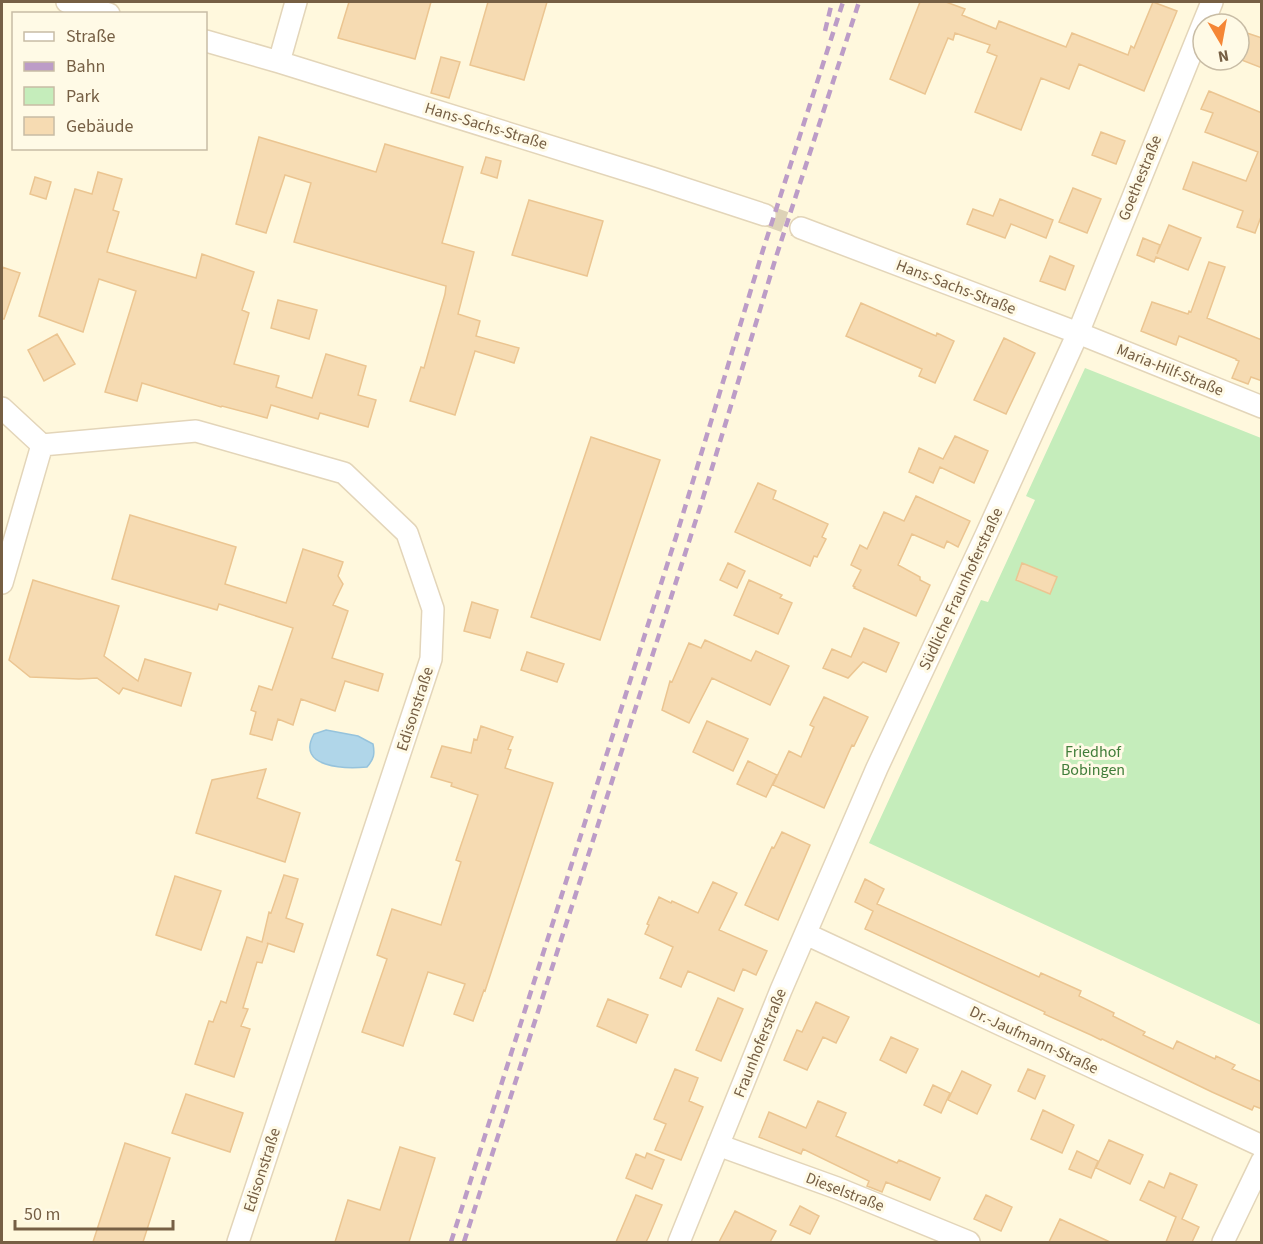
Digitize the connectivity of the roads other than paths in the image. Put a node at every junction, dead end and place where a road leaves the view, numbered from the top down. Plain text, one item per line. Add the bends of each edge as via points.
1 (67, 2) edge
2 (296, 2) edge
3 (102, 12) edge
4 (207, 41) edge
5 (1191, 54) edge
6 (279, 62) junction
7 (765, 215) tunnel mouth
8 (801, 228) tunnel mouth
9 (1078, 333) junction
10 (1262, 407) edge
11 (2, 408) edge
12 (42, 446) junction
13 (2, 582) edge
14 (844, 845) joint
15 (806, 934) junction
16 (718, 1145) junction
17 (1262, 1146) edge
18 (1262, 1161) edge
19 (238, 1242) edge
20 (679, 1242) edge
21 (969, 1242) edge
22 (1223, 1242) edge

1 - 3 street
2 - 6 street
4 - 6 street, Hans-Sachs-Straße
5 - 9 street, Goethestraße
6 - 7 street, Hans-Sachs-Straße
8 - 9 street, Hans-Sachs-Straße
9 - 10 street, Maria-Hilf-Straße
9 - 14 street, Südliche Fraunhoferstraße
11 - 12 street
12 - 13 street
12 - 19 street, Edisonstraße via 196,431 344,473 407,533 434,609 432,659
14 - 15 street, Fraunhoferstraße
15 - 16 street, Fraunhoferstraße
15 - 17 street, Dr.-Jaufmann-Straße
16 - 20 street, Fraunhoferstraße
16 - 21 street, Dieselstraße
18 - 22 street

